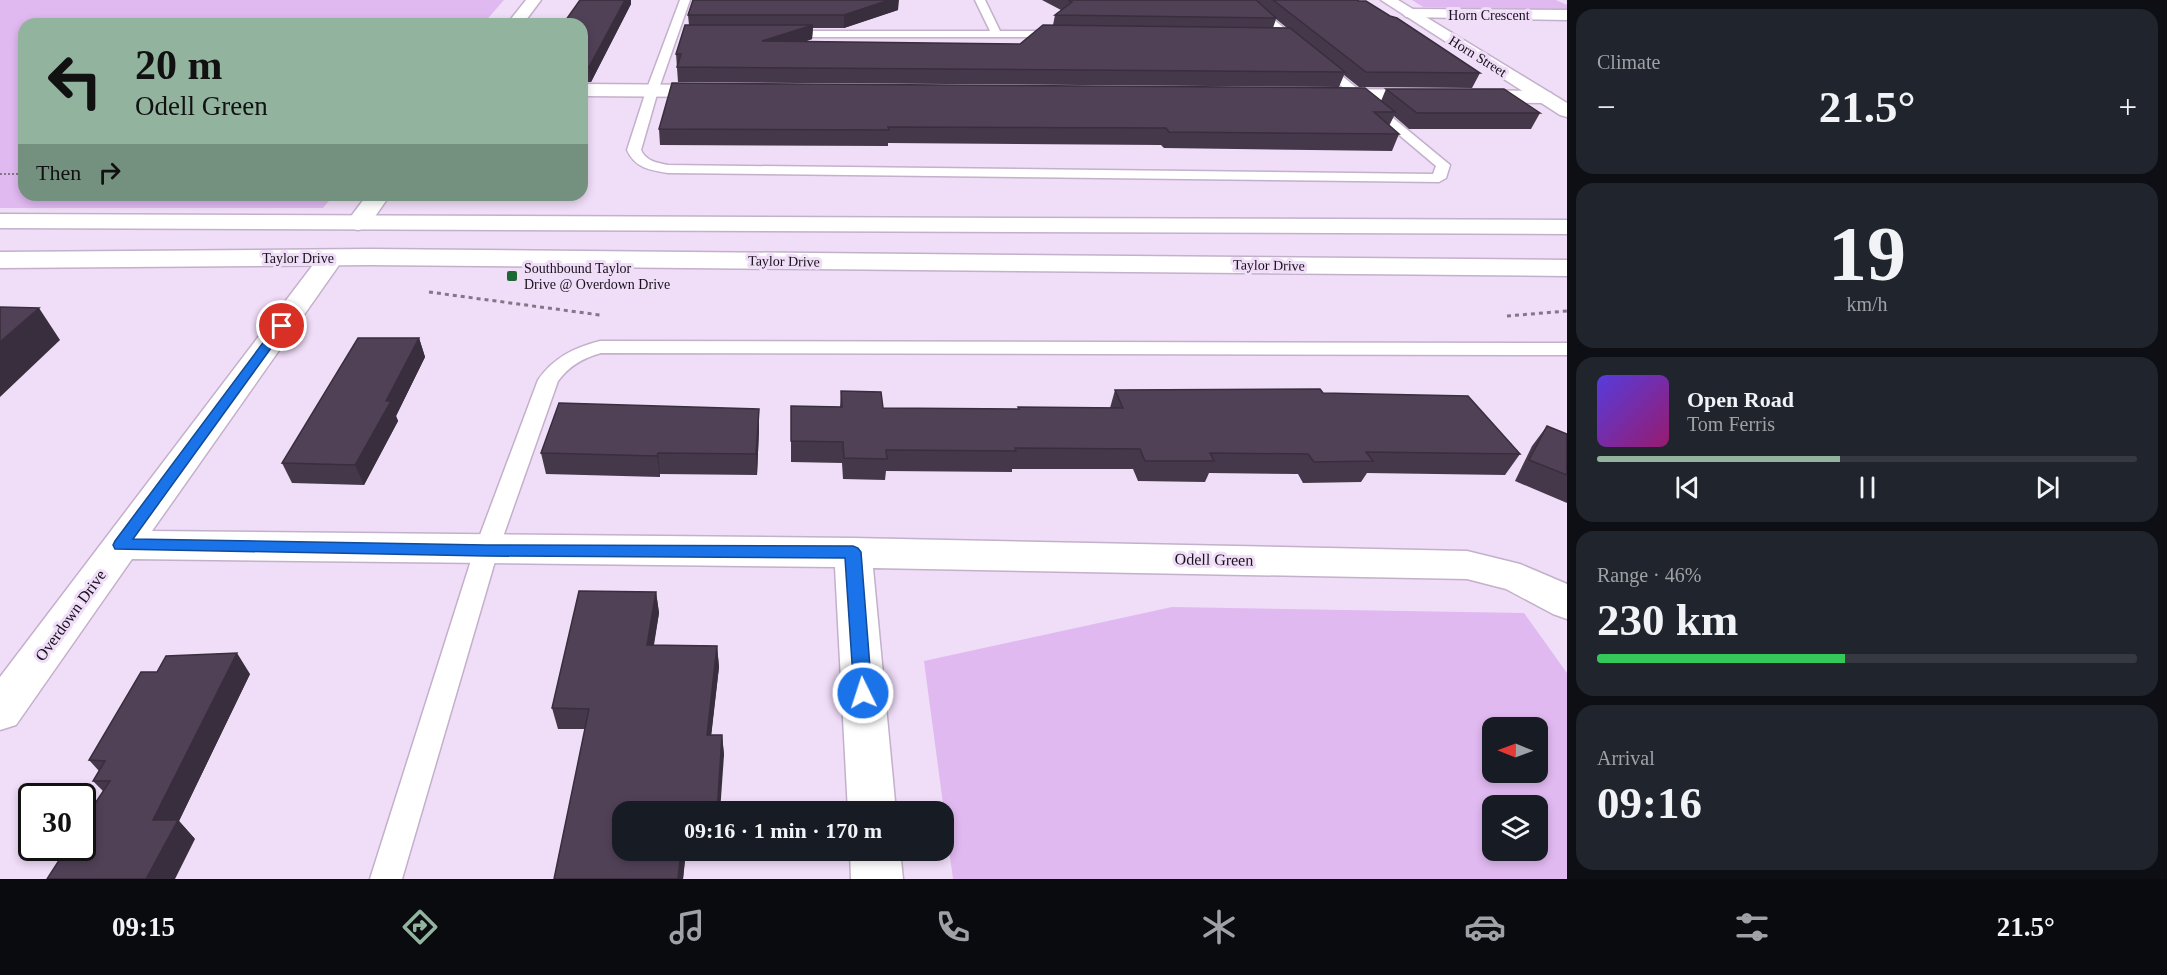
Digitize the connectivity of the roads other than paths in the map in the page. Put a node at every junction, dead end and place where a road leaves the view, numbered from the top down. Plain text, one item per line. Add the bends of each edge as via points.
1 (534, 0) edge
2 (685, 0) edge
3 (980, 0) edge
4 (1244, 0) edge
5 (1388, 0) edge
6 (1412, 14) junction
7 (1567, 15) edge
8 (520, 18) edge
9 (996, 33) junction
10 (769, 34) edge
11 (1066, 34) edge
12 (588, 90) edge
13 (652, 91) junction
14 (735, 91) edge
15 (1313, 95) edge
16 (1360, 95) junction
17 (1545, 97) junction
18 (1567, 111) edge
19 (374, 201) edge
20 (0, 220) edge
21 (358, 223) junction
22 (1567, 227) edge
23 (331, 258) junction
24 (0, 260) edge
25 (1567, 268) edge
26 (1567, 349) edge
27 (121, 545) junction
28 (486, 550) junction
29 (853, 552) junction
30 (1567, 603) edge
31 (0, 711) edge
32 (871, 801) edge
33 (876, 861) edge
34 (386, 879) edge
35 (877, 879) edge

1 - 8 street
2 - 13 lane via 680,34
3 - 9 lane
4 - 16 lane via 1281,37
5 - 6 street, Horn Street
6 - 7 street, Horn Crescent
6 - 17 street, Horn Street
9 - 10 lane
9 - 11 lane
12 - 13 street
13 - 14 street
13 - 16 lane via 634,150 647,165 668,169 1439,178 1443,165
15 - 16 street
16 - 17 street
17 - 18 street, Horn Street
19 - 21 street
20 - 21 street
21 - 22 street
23 - 24 street, Taylor Drive
23 - 25 street, Taylor Drive
23 - 27 street, Overdown Drive
26 - 28 lane via 600,348 581,352 558,366 548,380
27 - 28 street, Odell Green
27 - 31 street, Overdown Drive
28 - 29 street, Odell Green
28 - 34 lane
29 - 30 street, Odell Green via 1467,565 1509,574
29 - 32 street
33 - 35 street

